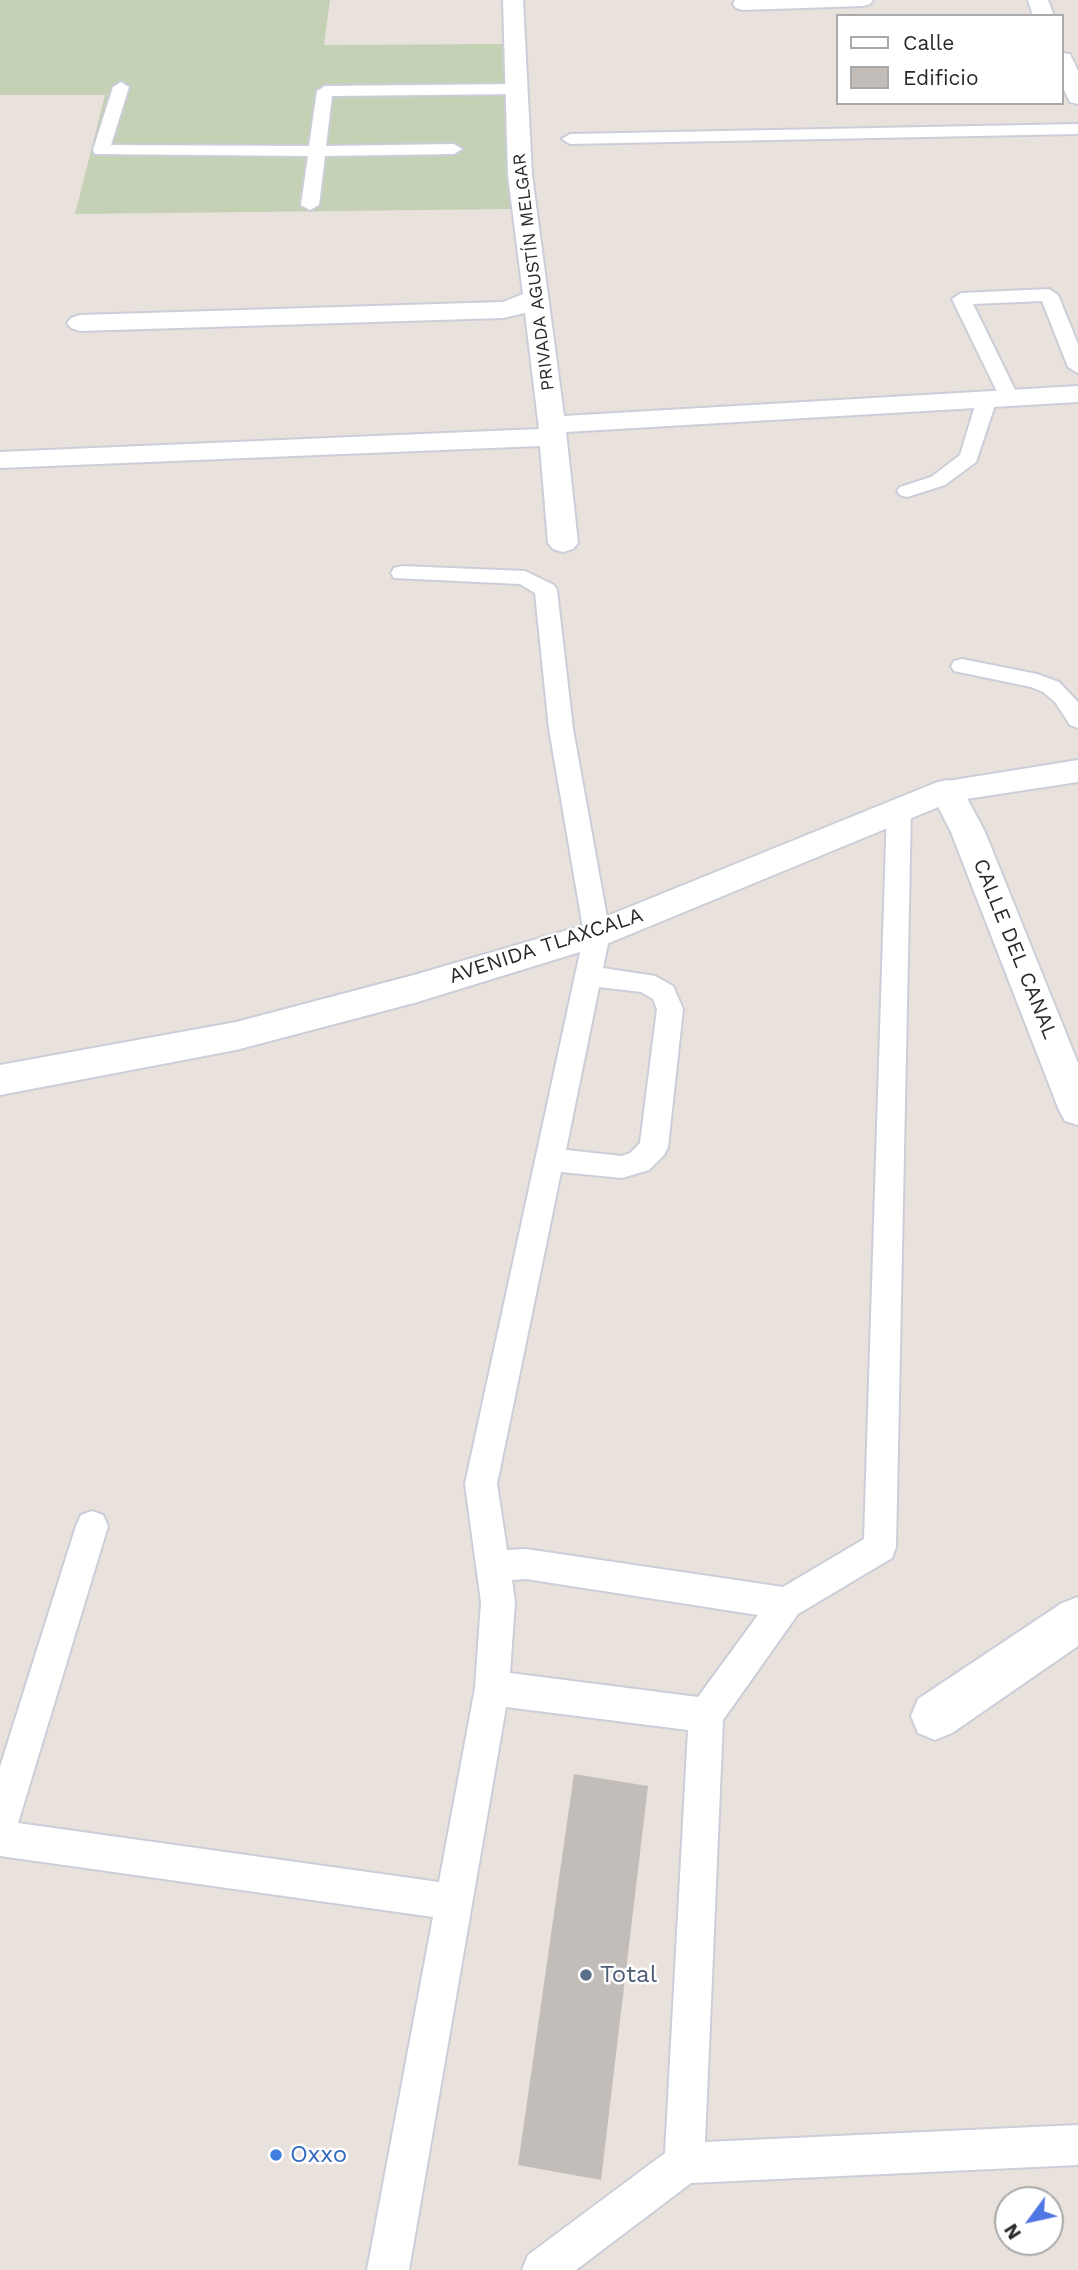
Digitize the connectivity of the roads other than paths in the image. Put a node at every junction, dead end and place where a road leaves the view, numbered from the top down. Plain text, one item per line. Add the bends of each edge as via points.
1 (513, 0) edge
2 (863, 0) edge
3 (743, 4) dead end
4 (1064, 64) edge
5 (121, 86) dead end
6 (517, 89) junction
7 (1078, 97) edge
8 (1078, 129) edge
9 (570, 139) dead end
10 (453, 149) dead end
11 (317, 151) junction
12 (310, 205) dead end
13 (536, 298) junction
14 (80, 323) dead end
15 (1078, 367) edge
16 (1078, 394) edge
17 (998, 398) junction
18 (552, 431) junction
19 (0, 460) edge
20 (907, 491) dead end
21 (563, 543) dead end
22 (402, 573) dead end
23 (962, 666) dead end
24 (1078, 720) edge
25 (1078, 771) edge
26 (947, 791) junction
27 (899, 808) junction
28 (597, 934) junction
29 (589, 976) junction
30 (0, 1080) edge
31 (1078, 1110) edge
32 (550, 1160) junction
33 (92, 1526) dead end
34 (493, 1566) junction
35 (786, 1603) junction
36 (1078, 1619) edge
37 (492, 1688) junction
38 (706, 1715) junction
39 (935, 1716) dead end
40 (0, 1824) edge
41 (0, 1838) edge
42 (453, 1902) junction
43 (1078, 2145) edge
44 (684, 2162) junction
45 (388, 2270) edge
46 (543, 2270) edge

1 - 6 street, PRIVADA AGUSTÍN MELGAR
2 - 3 street
4 - 7 street
5 - 11 lane via 101,150
6 - 11 lane via 325,91
6 - 13 street, PRIVADA AGUSTÍN MELGAR via 520,175
8 - 9 lane
10 - 11 lane
11 - 12 lane
13 - 14 street via 503,310
13 - 18 street, PRIVADA AGUSTÍN MELGAR
15 - 17 lane via 1049,295 961,299
16 - 17 street
17 - 18 street
17 - 20 lane via 969,458 938,481
18 - 19 street
18 - 21 street, PRIVADA AGUSTÍN MELGAR
22 - 28 lane via 525,578 546,590 561,729
23 - 24 lane via 1051,687
25 - 26 street, AVENIDA TLAXCALA
26 - 27 street, AVENIDA TLAXCALA
26 - 31 street, CALLE DEL CANAL via 968,832
27 - 28 street, AVENIDA TLAXCALA
27 - 35 lane via 880,1547
28 - 29 lane
28 - 30 street, AVENIDA TLAXCALA via 236,1036
29 - 32 lane
29 - 32 lane via 646,983 664,993 670,1009 654,1147 639,1162 622,1167
32 - 34 lane via 481,1484
33 - 40 lane
34 - 35 lane via 526,1564
34 - 37 lane via 498,1602
35 - 38 lane
36 - 39 street
37 - 38 lane
37 - 42 lane
38 - 44 lane
41 - 42 lane
42 - 45 lane
43 - 44 lane
44 - 46 lane

